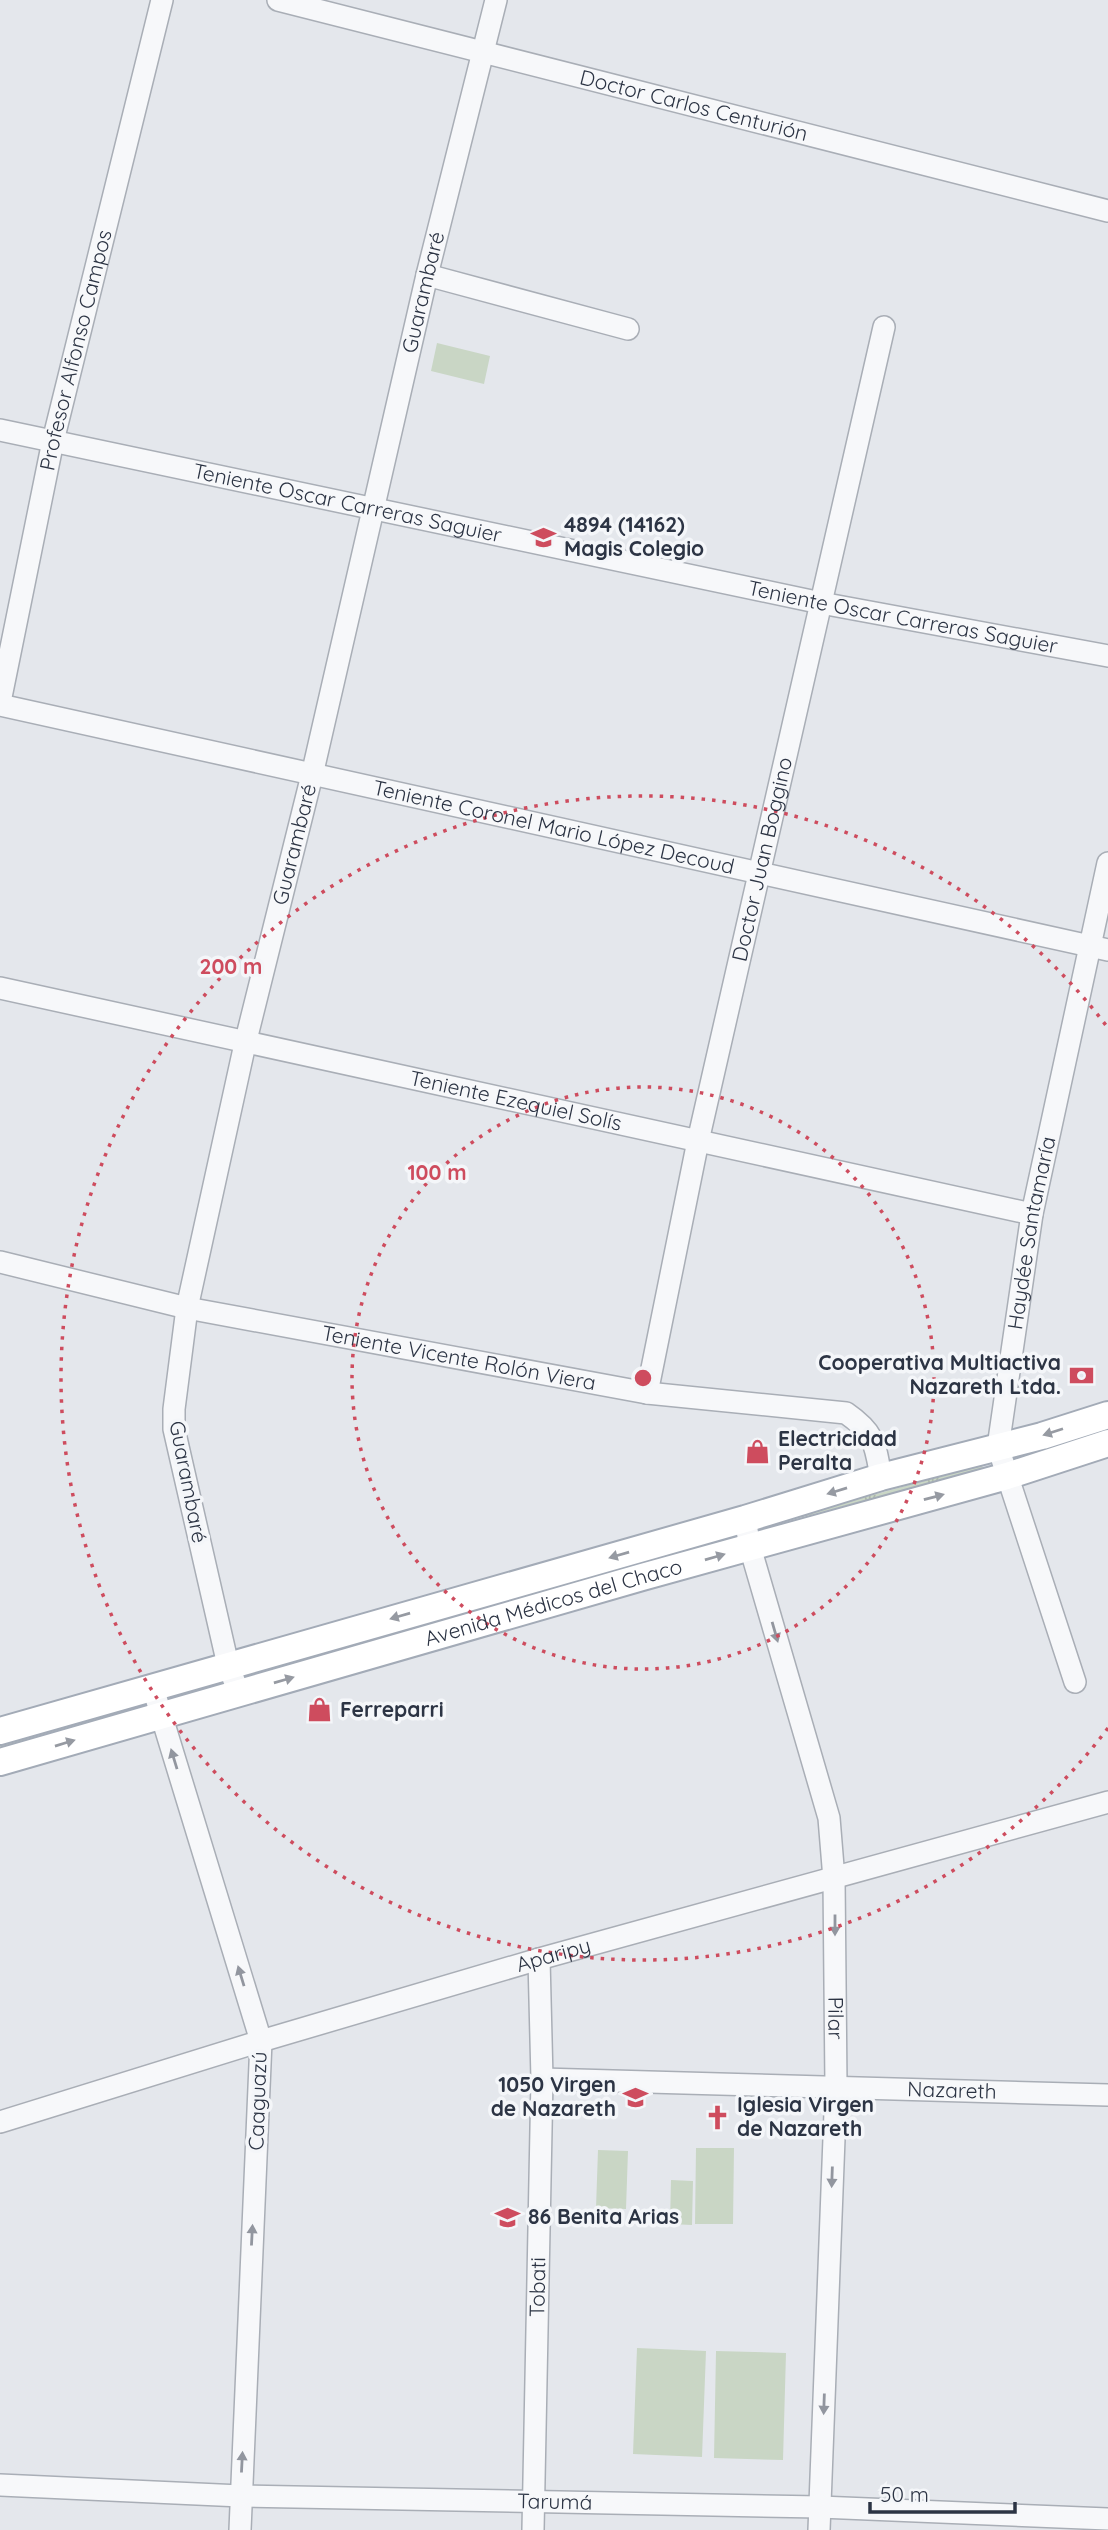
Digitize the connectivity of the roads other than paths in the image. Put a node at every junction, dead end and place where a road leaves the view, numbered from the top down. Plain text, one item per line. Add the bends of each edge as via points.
1 (162, 0) edge
2 (278, 0) edge
3 (496, 0) edge
4 (484, 51) junction
5 (1108, 211) edge
6 (427, 275) junction
7 (884, 327) dead end
8 (628, 329) dead end
9 (0, 430) edge
10 (53, 441) junction
11 (373, 510) junction
12 (821, 603) junction
13 (1108, 656) edge
14 (0, 703) edge
15 (312, 775) junction
16 (1108, 863) edge
17 (759, 873) junction
18 (1099, 948) edge
19 (0, 988) edge
20 (245, 1044) junction
21 (698, 1141) junction
22 (1032, 1214) junction
23 (0, 1262) edge
24 (187, 1308) junction
25 (648, 1394) junction
26 (1108, 1415) edge
27 (1108, 1443) edge
28 (998, 1447) junction
29 (1007, 1476) junction
30 (881, 1477) junction
31 (745, 1519) junction
32 (750, 1547) junction
33 (228, 1665) junction
34 (1075, 1682) dead end
35 (153, 1688) junction
36 (239, 1693) junction
37 (160, 1714) junction
38 (0, 1731) edge
39 (0, 1762) edge
40 (1108, 1802) edge
41 (834, 1879) junction
42 (539, 1959) junction
43 (261, 2041) junction
44 (542, 2079) junction
45 (836, 2086) junction
46 (1108, 2095) edge
47 (0, 2122) edge
48 (0, 2485) edge
49 (240, 2496) junction
50 (534, 2502) junction
51 (820, 2507) junction
52 (1108, 2519) edge
53 (240, 2530) edge
54 (533, 2530) edge
55 (819, 2530) edge

1 - 10 street, Profesor Alfonso Campos
2 - 4 street, Doctor Carlos Centurión
3 - 4 street, Guarambaré
4 - 5 street, Doctor Carlos Centurión
4 - 6 street, Guarambaré
6 - 8 street
6 - 11 street, Guarambaré
7 - 12 street, Doctor Juan Boggino
9 - 10 street, Teniente Oscar Carreras Saguier
10 - 11 street, Teniente Oscar Carreras Saguier
10 - 14 street, Profesor Alfonso Campos
11 - 12 street, Teniente Oscar Carreras Saguier
11 - 15 street, Guarambaré
12 - 13 street, Teniente Oscar Carreras Saguier
12 - 17 street, Doctor Juan Boggino
14 - 15 street, Teniente Coronel Mario López Decoud
15 - 17 street, Teniente Coronel Mario López Decoud
15 - 20 street, Guarambaré
16 - 18 street, Haydée Santamaría
17 - 18 street, Teniente Coronel Mario López Decoud
17 - 21 street, Doctor Juan Boggino
18 - 22 street, Haydée Santamaría
19 - 20 street, Teniente Ezequiel Solís
20 - 21 street, Teniente Ezequiel Solís
20 - 24 street, Guarambaré
21 - 22 street, Teniente Ezequiel Solís
21 - 25 street, Doctor Juan Boggino
22 - 28 street, Haydée Santamaría
23 - 24 street, Teniente Vicente Rolón Viera
24 - 25 street, Teniente Vicente Rolón Viera
24 - 33 street, Guarambaré via 174,1429
25 - 30 street, Teniente Vicente Rolón Viera via 846,1413 875,1440
26 -> 28 main road, Avenida Médicos del Chaco
27 - 29 main road, Avenida Médicos del Chaco
28 - 29 street, Haydée Santamaría
28 - 30 main road, Avenida Médicos del Chaco
32 -> 29 main road, Avenida Médicos del Chaco
29 - 34 street, Haydée Santamaría
30 -> 31 main road, Avenida Médicos del Chaco
31 - 32 street, Pilar
31 -> 33 main road, Avenida Médicos del Chaco
36 -> 32 main road, Avenida Médicos del Chaco
32 -> 41 street, Pilar via 829,1818
33 - 35 main road, Avenida Médicos del Chaco
33 - 36 street, Guarambaré
35 - 37 street, Caaguazú
35 - 38 main road, Avenida Médicos del Chaco
36 - 37 main road, Avenida Médicos del Chaco
39 -> 37 main road, Avenida Médicos del Chaco
43 -> 37 street, Caaguazú
40 - 41 street, Aparipy
41 - 42 street, Aparipy
41 -> 45 street, Pilar
42 - 43 street, Aparipy
42 - 44 street, Tobati
43 - 47 street, Aparipy
49 -> 43 street, Caaguazú
44 - 45 street, Nazareth
44 - 50 street, Tobati
45 - 46 street, Nazareth
45 -> 51 street, Pilar
48 - 49 street, Tarumá
49 - 50 street, Tarumá
49 - 53 street, Caaguazú
50 - 51 street, Tarumá
50 - 54 street, Tobati
51 - 52 street, Tarumá
51 - 55 street, Pilar

